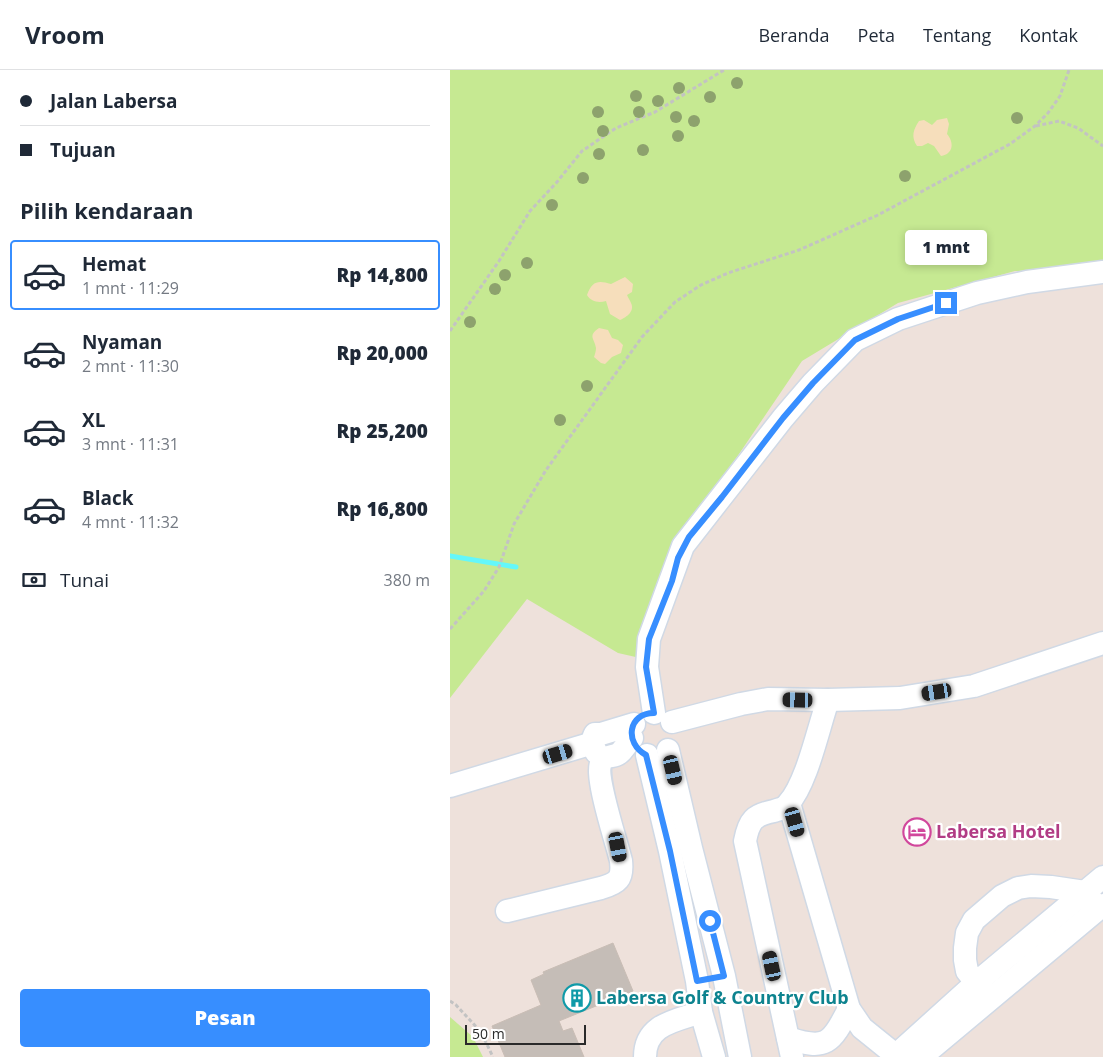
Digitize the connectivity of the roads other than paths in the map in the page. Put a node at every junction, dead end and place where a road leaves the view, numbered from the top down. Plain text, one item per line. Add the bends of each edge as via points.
1 (1103, 272) edge
2 (1103, 643) edge
3 (828, 700) junction
4 (662, 718) junction
5 (633, 731) junction
6 (597, 752) junction
7 (657, 753) junction
8 (450, 786) edge
9 (789, 803) junction
10 (1103, 877) edge
11 (1096, 902) edge
12 (507, 911) dead end
13 (724, 976) junction
14 (697, 981) junction
15 (983, 992) junction
16 (849, 1009) junction
17 (701, 1012) junction
18 (790, 1048) edge
19 (739, 1052) edge
20 (713, 1054) edge
21 (896, 1056) edge
22 (645, 1057) edge
23 (921, 1057) edge

1 - 4 street via 1027,282 977,293 898,319 855,340 783,418 683,546 649,639 646,667
2 - 3 street via 974,686 900,698
3 - 4 street via 768,699
3 - 9 street via 804,776
4 - 5 street via 648,713 640,717
4 - 7 street via 674,729 675,737 673,744
5 - 6 street via 617,755 606,757
5 - 7 street via 634,745 639,751
6 - 8 street
6 - 12 street via 601,788 622,870 619,879 606,886
7 - 13 street via 691,848
7 - 14 street via 670,851
9 - 16 street
9 - 18 street via 784,808 754,818 749,824 746,840
10 - 11 street
11 - 15 street
11 - 15 street via 1051,886 1018,888 1002,896 974,920 967,933 967,971
13 - 14 street
13 - 19 street
14 - 17 street
15 - 21 street
15 - 23 street
16 - 18 street via 831,1038 815,1045
16 - 21 street via 862,1028
17 - 20 street
17 - 22 street via 655,1029 648,1038
19 - 20 street

